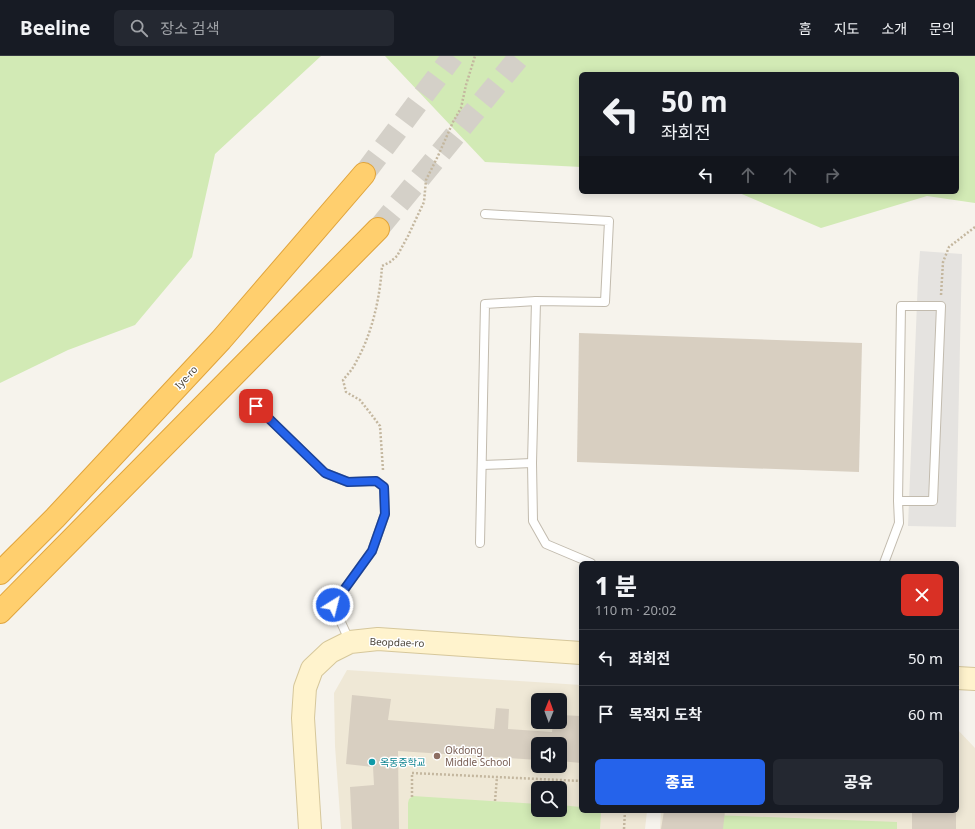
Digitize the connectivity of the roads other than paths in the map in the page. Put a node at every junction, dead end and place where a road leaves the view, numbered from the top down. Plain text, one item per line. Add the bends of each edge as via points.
1 (364, 174) tunnel mouth
2 (485, 214) dead end
3 (378, 229) tunnel mouth
4 (536, 301) junction
5 (256, 406) dead end
6 (532, 463) junction
7 (482, 465) junction
8 (898, 501) junction
9 (480, 543) dead end
10 (586, 561) edge
11 (885, 561) edge
12 (0, 573) edge
13 (0, 612) edge
14 (350, 642) junction
15 (579, 653) edge
16 (959, 678) edge
17 (975, 679) edge
18 (310, 829) edge

1 - 12 highway, Iye-ro via 221,340 55,518
2 - 4 lane via 609,221 605,302
3 - 13 highway
4 - 6 lane
4 - 7 lane via 485,304
5 - 14 lane via 325,473 348,482 376,481 384,487 385,514 372,551 333,605
6 - 7 lane
6 - 10 lane via 533,521 546,544
7 - 9 lane
8 - 8 lane via 901,306 941,306 933,501
8 - 11 lane via 899,524
14 - 15 street, Beopdae-ro via 378,639
14 - 18 street, Beopdae-ro via 330,652 312,669 304,688 303,718
16 - 17 street

